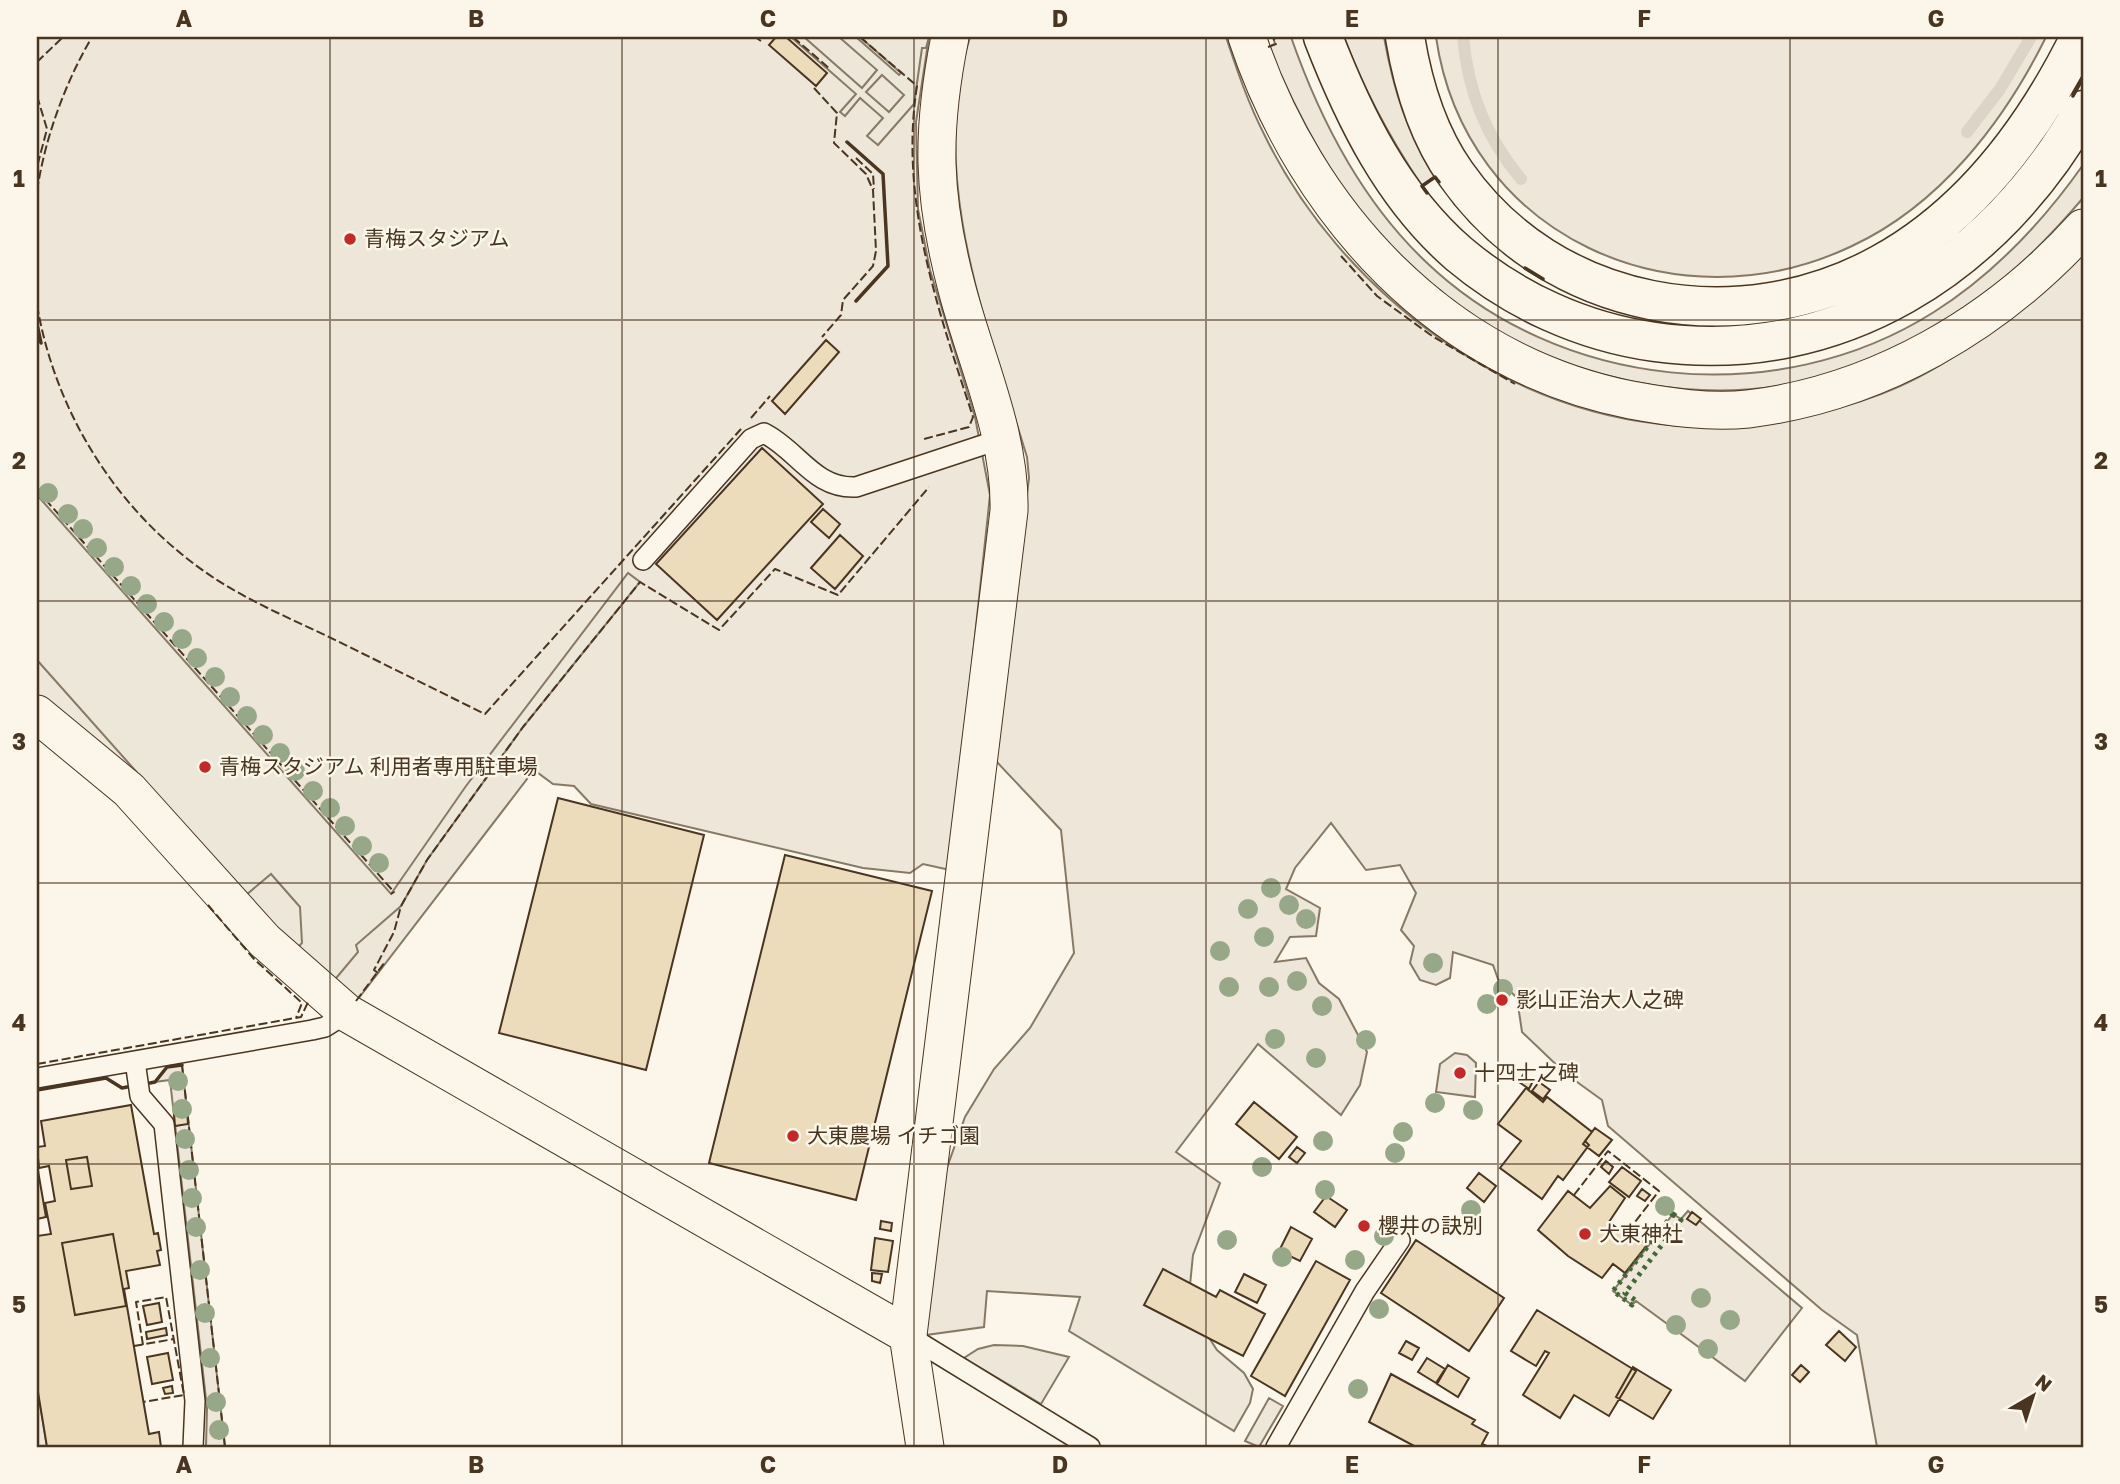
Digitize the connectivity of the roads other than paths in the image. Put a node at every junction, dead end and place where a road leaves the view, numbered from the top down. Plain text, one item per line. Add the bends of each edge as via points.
1 (950, 37) edge
2 (1247, 37) edge
3 (1323, 37) edge
4 (1405, 37) edge
5 (2080, 37) edge
6 (2083, 110) edge
7 (2083, 228) edge
8 (1001, 439) junction
9 (643, 560) dead end
10 (37, 714) edge
11 (347, 1013) junction
12 (135, 1061) junction
13 (37, 1078) edge
14 (1400, 1240) dead end
15 (908, 1335) junction
16 (193, 1447) edge
17 (925, 1447) edge
18 (1090, 1447) edge
19 (1276, 1447) edge

1 - 8 street via 938,107 935,176 957,290
2 - 7 street via 1270,100 1317,185 1372,255 1405,287 1444,318 1516,361 1620,398 1705,410 1746,409 1854,384 1962,331 2023,285
3 - 6 highway via 1350,103 1385,168 1430,226 1459,254 1510,290 1567,320 1679,345 1734,346 1803,336 1872,312 1909,293 1979,242 2003,217 2051,160
4 - 5 highway via 1421,106 1436,140 1455,173 1504,229 1564,270 1599,286 1671,306 1708,307 1782,302 1817,293 1914,244 1946,219 2002,161 2041,106
8 - 9 lane via 856,487 839,488 822,482 764,433 751,439
8 - 15 street via 1010,480 1009,511
10 - 11 street via 129,790 265,941
11 - 12 lane via 312,1030
11 - 15 street
12 - 13 lane
12 - 16 lane via 140,1096 164,1124 195,1401
14 - 19 lane
15 - 17 street
15 - 18 lane

